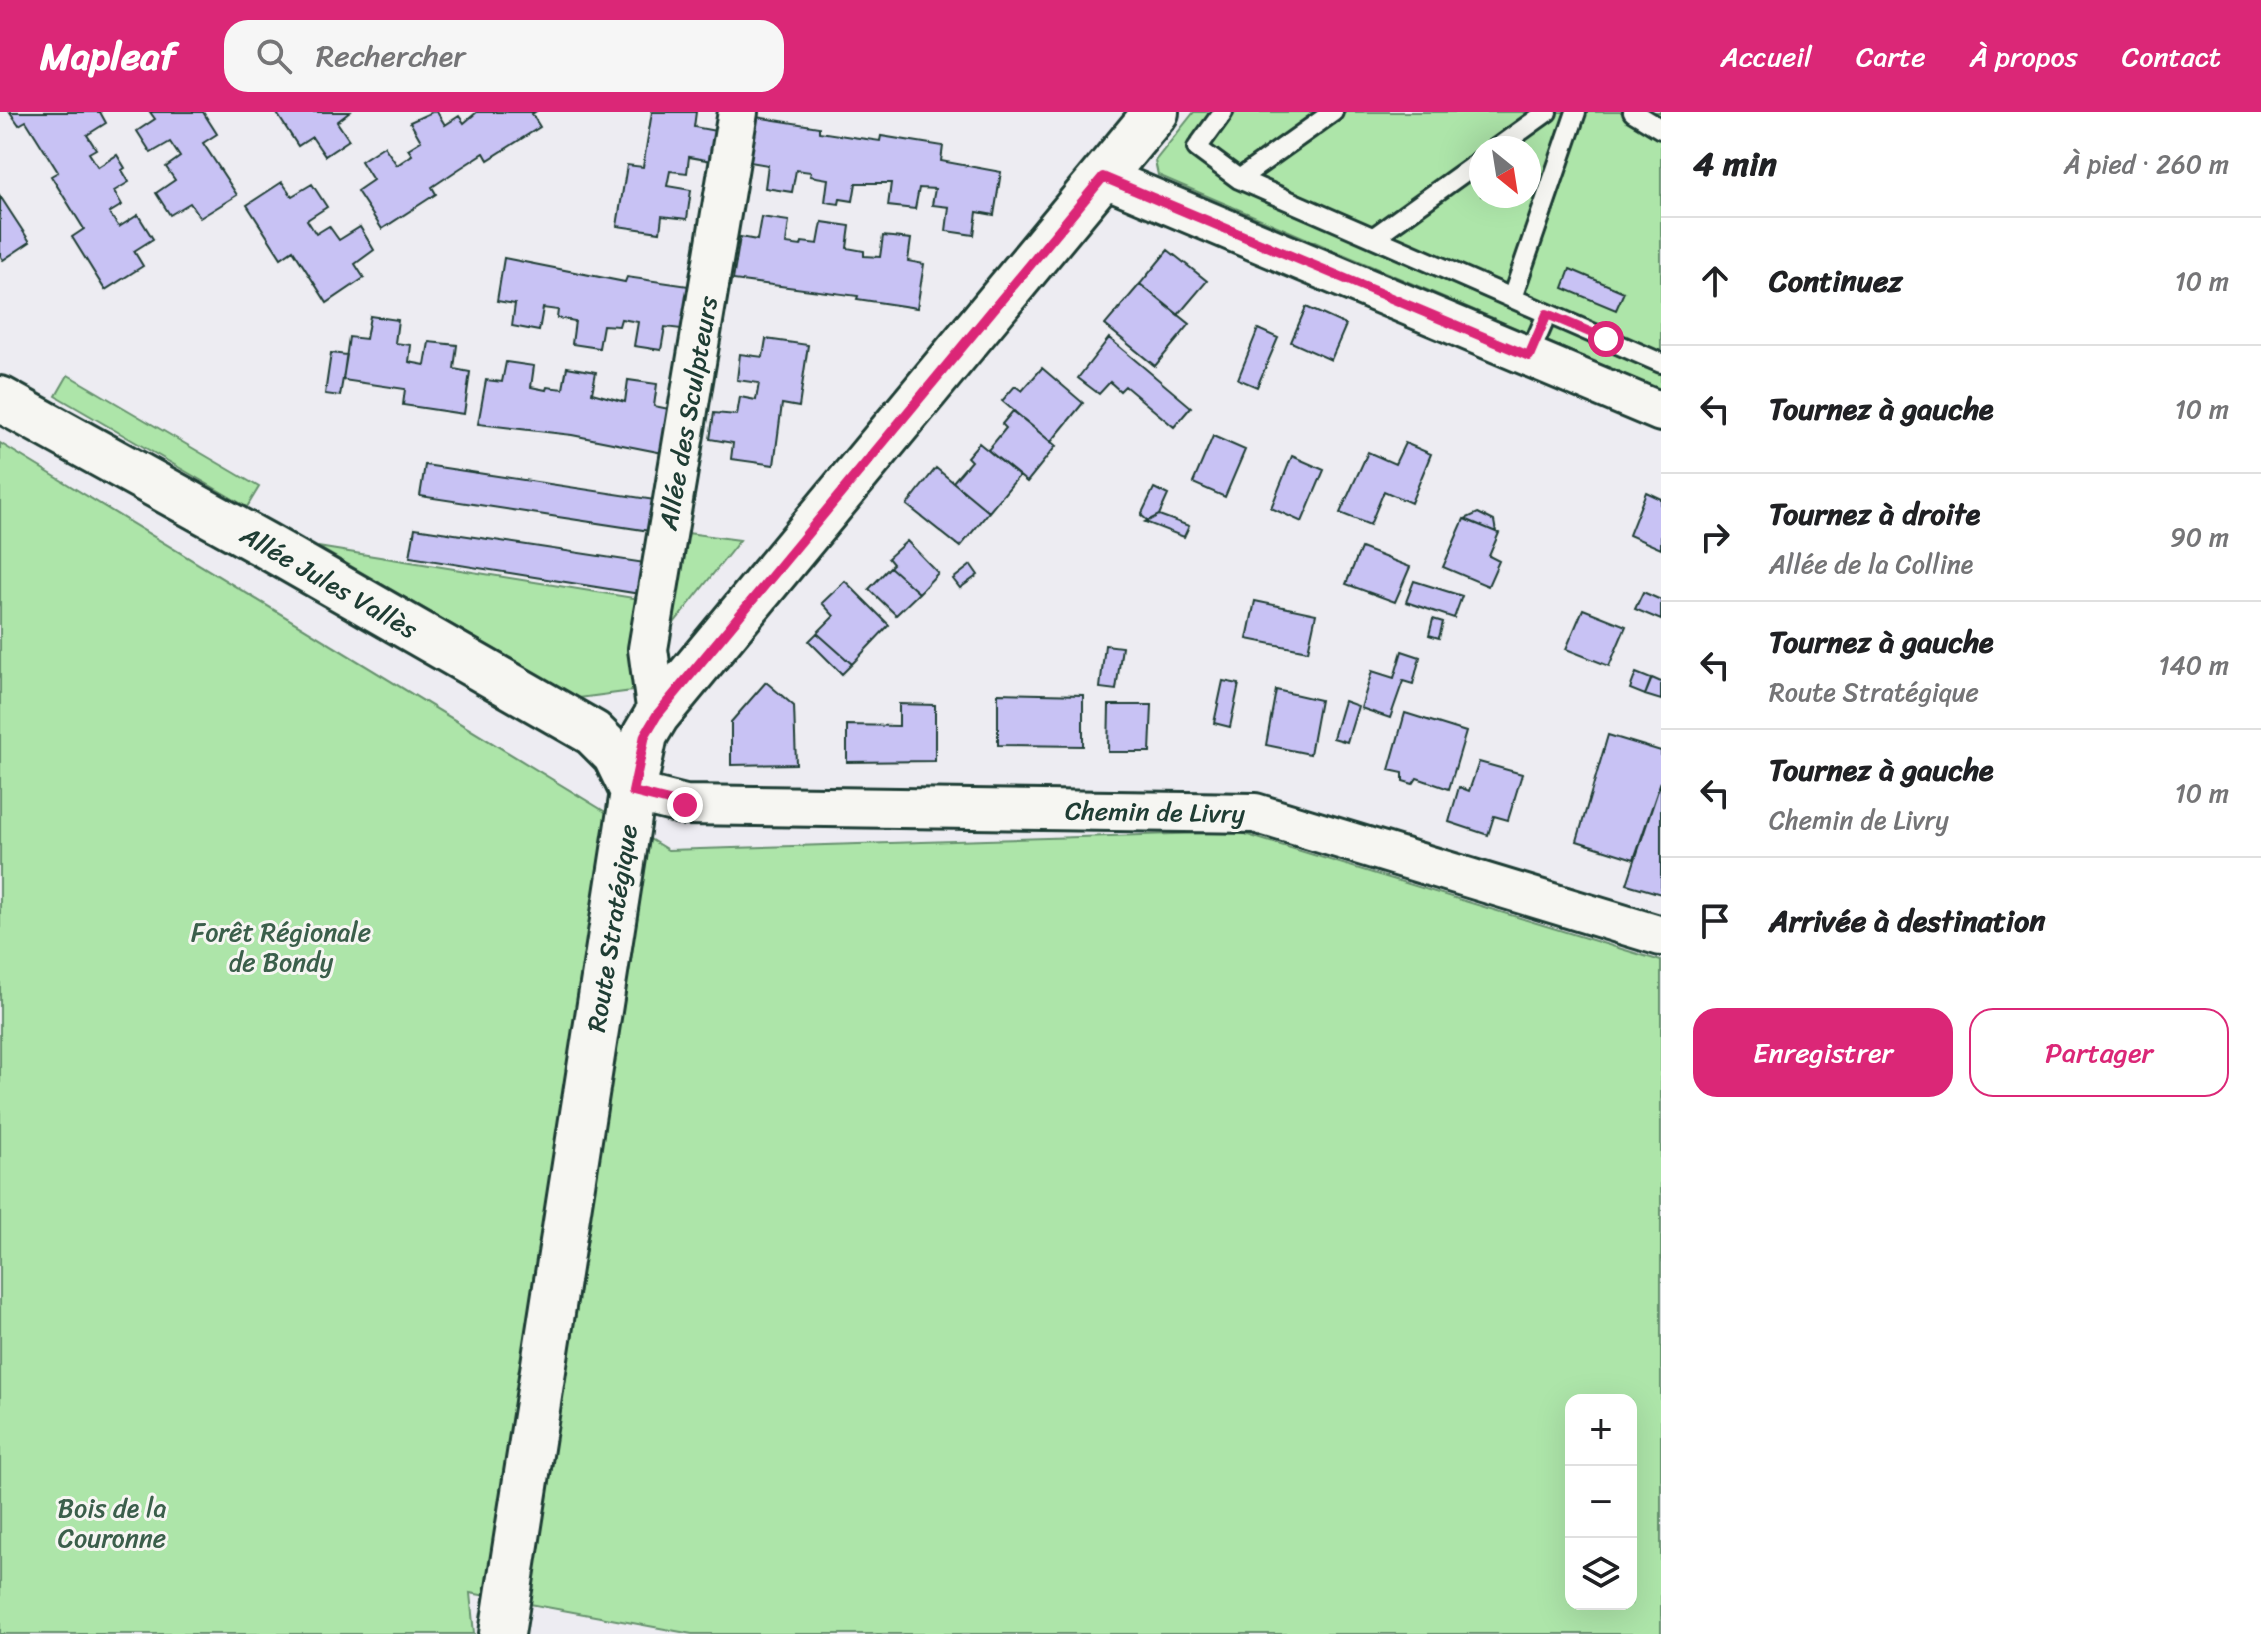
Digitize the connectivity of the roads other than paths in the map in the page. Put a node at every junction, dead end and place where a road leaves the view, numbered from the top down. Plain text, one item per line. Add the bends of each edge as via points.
1 (738, 112) edge
2 (1156, 112) edge
3 (1223, 112) edge
4 (1333, 112) edge
5 (1547, 112) edge
6 (1576, 112) edge
7 (1633, 112) edge
8 (1661, 129) edge
9 (1514, 136) edge
10 (1469, 169) edge
11 (1103, 177) junction
12 (1239, 179) junction
13 (1374, 237) junction
14 (1512, 298) junction
15 (1547, 314) junction
16 (1529, 356) junction
17 (1661, 363) edge
18 (0, 399) edge
19 (1661, 412) edge
20 (657, 715) junction
21 (633, 792) junction
22 (1661, 936) edge
23 (503, 1633) edge

1 - 20 street, Allée des Sculpteurs via 648,649
2 - 11 street, Route Stratégique
3 - 12 lane via 1197,148
4 - 12 lane
5 - 9 lane
6 - 14 lane
7 - 8 lane
10 - 13 lane
11 - 16 street
11 - 20 street, Route Stratégique
12 - 13 lane
13 - 14 lane
14 - 15 lane
15 - 16 lane
15 - 17 lane
16 - 19 street
18 - 21 street, Allée Jules Vallès via 593,733 615,755
20 - 21 street, Route Stratégique via 645,735
21 - 22 street, Chemin de Livry via 685,805 1255,813
21 - 23 street, Route Stratégique

